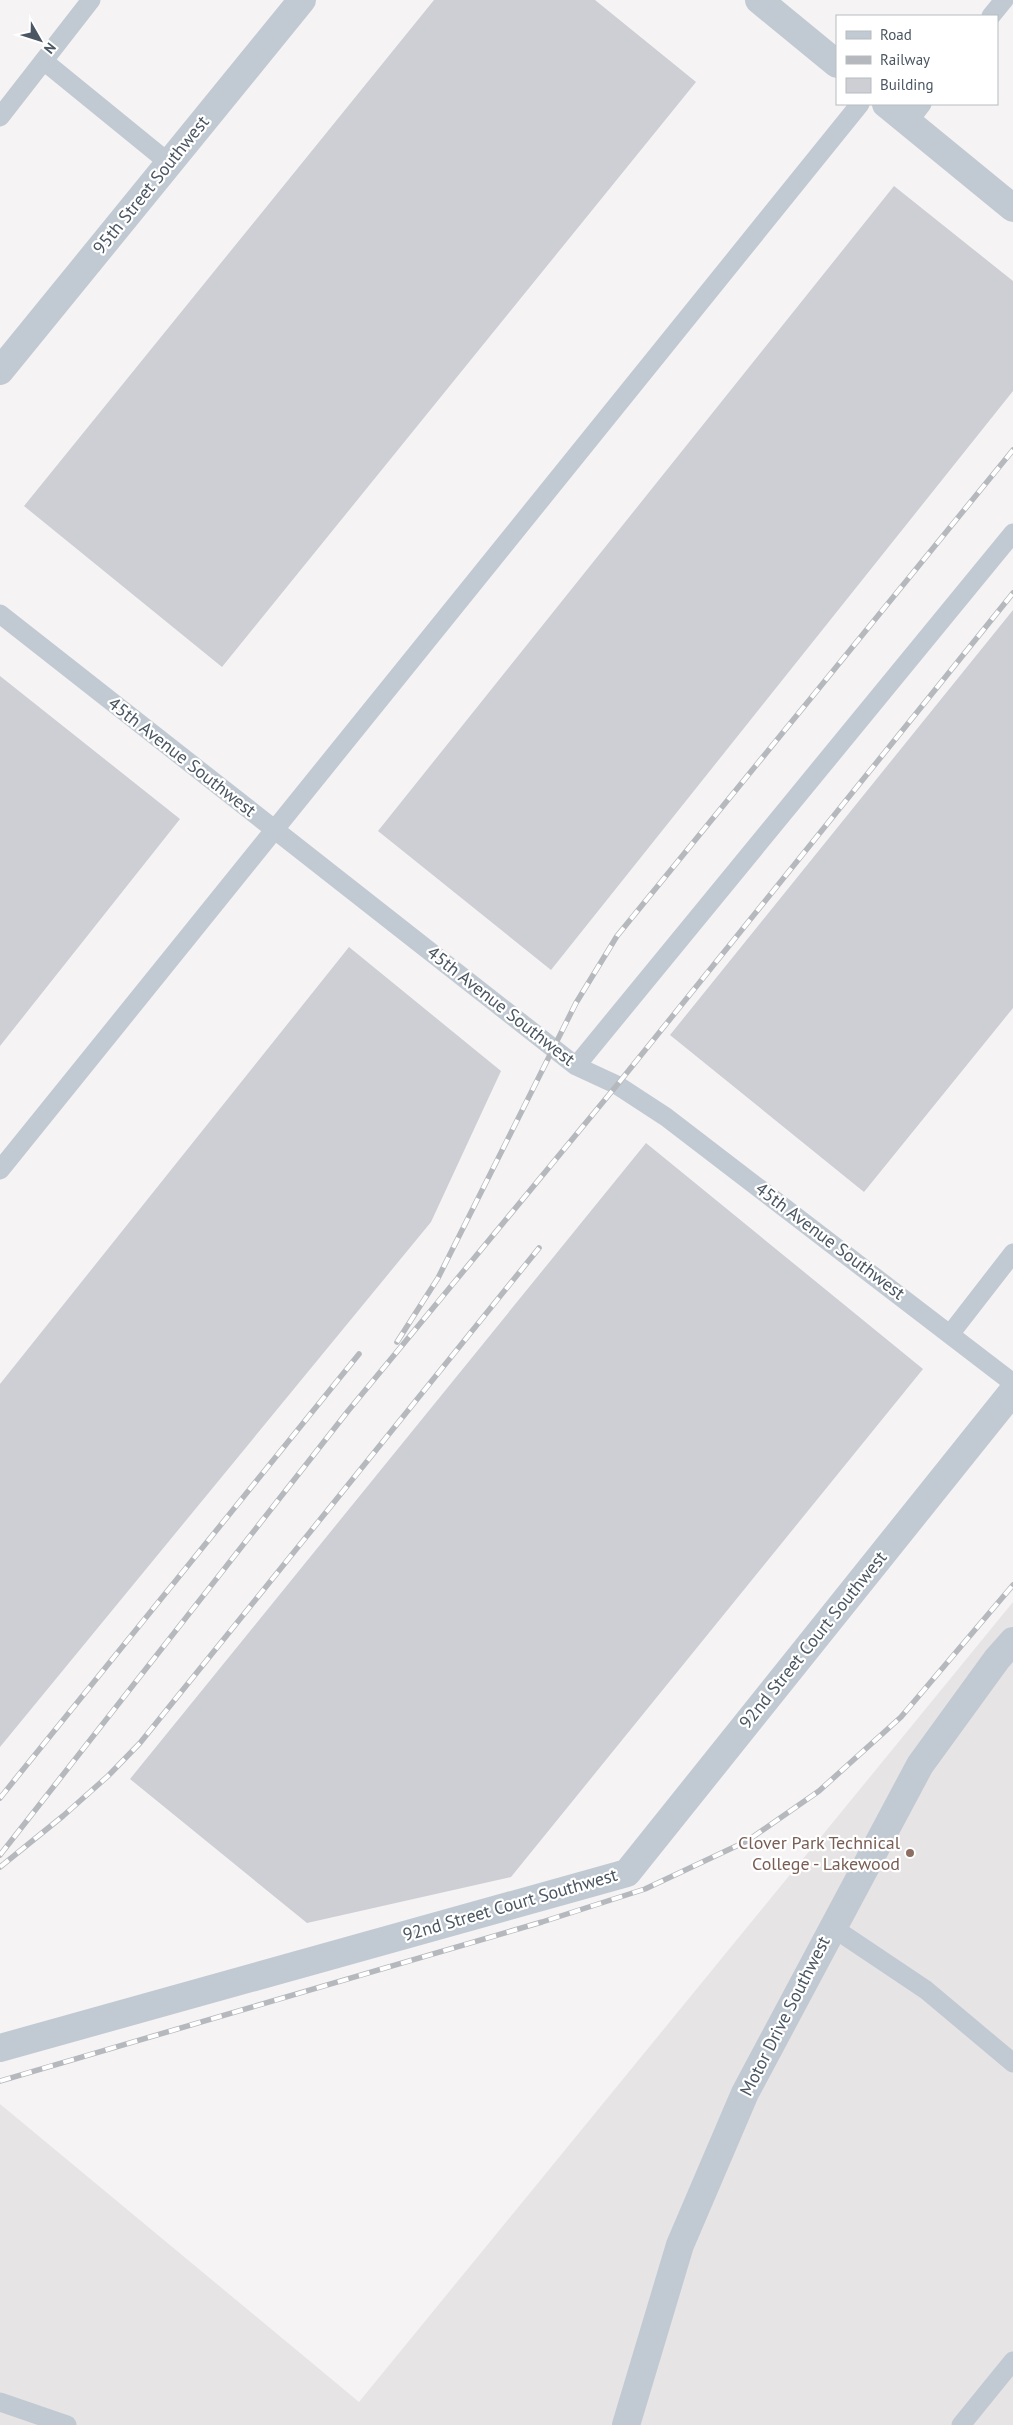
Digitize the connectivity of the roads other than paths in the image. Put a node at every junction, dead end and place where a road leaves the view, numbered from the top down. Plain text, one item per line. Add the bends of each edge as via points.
1 (91, 0) edge
2 (302, 0) edge
3 (759, 0) edge
4 (1004, 0) edge
5 (992, 15) edge
6 (45, 62) junction
7 (836, 63) edge
8 (859, 105) edge
9 (889, 105) edge
10 (915, 113) edge
11 (0, 117) edge
12 (169, 163) junction
13 (1013, 208) edge
14 (0, 370) edge
15 (1013, 533) edge
16 (0, 614) edge
17 (275, 829) junction
18 (576, 1066) junction
19 (0, 1170) edge
20 (1013, 1253) edge
21 (951, 1333) junction
22 (1013, 1383) edge
23 (1013, 1391) edge
24 (1013, 1641) edge
25 (832, 1927) junction
26 (0, 2048) edge
27 (1013, 2063) edge
28 (1013, 2361) edge
29 (0, 2402) edge
30 (67, 2425) edge
31 (626, 2425) edge
32 (961, 2425) edge

1 - 6 lane
2 - 12 street, 95th Street Southwest
3 - 7 street
4 - 5 lane
6 - 11 lane
6 - 12 lane
8 - 17 lane
9 - 10 street
10 - 13 street
12 - 14 street, 95th Street Southwest
15 - 18 lane
16 - 17 lane, 45th Avenue Southwest
17 - 18 lane, 45th Avenue Southwest
17 - 19 lane
18 - 21 lane, 45th Avenue Southwest via 617,1086 666,1117
20 - 21 lane
21 - 22 lane, 45th Avenue Southwest
23 - 26 street, 92nd Street Court Southwest via 627,1873
24 - 25 street, Motor Drive Southwest via 920,1765
25 - 27 lane via 926,1990
25 - 31 street, Motor Drive Southwest via 745,2093 680,2245
28 - 32 lane
29 - 30 lane

